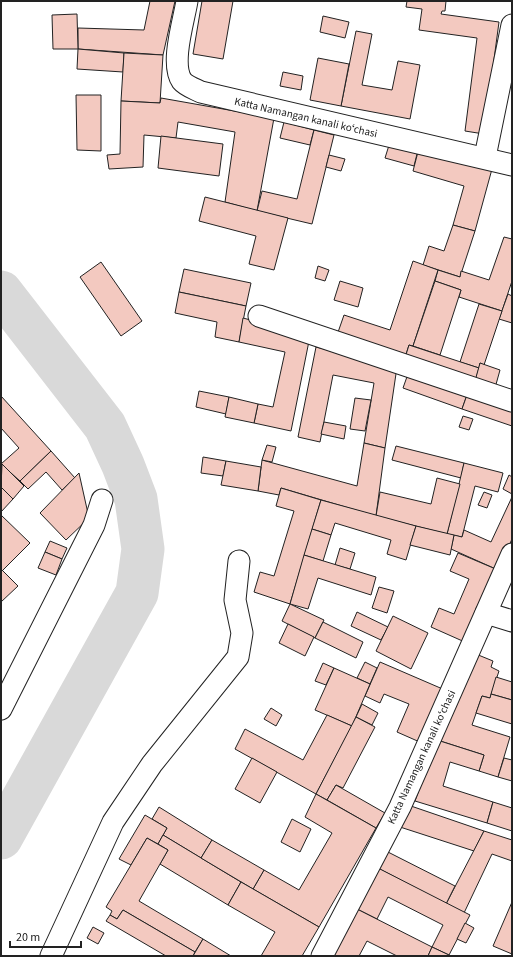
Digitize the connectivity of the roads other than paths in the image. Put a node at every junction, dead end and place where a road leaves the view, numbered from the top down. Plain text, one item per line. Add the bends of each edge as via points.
1 (187, 1) edge
2 (512, 25) edge
3 (485, 157) junction
4 (512, 165) edge
5 (259, 316) dead end
6 (512, 402) edge
7 (102, 500) dead end
8 (512, 554) edge
9 (239, 561) dead end
10 (486, 613) junction
11 (512, 621) edge
12 (1, 709) edge
13 (51, 956) edge
14 (322, 956) edge

1 - 3 street, Katta Namangan kanali koʻchasi via 179,46 178,71 183,82 201,92
2 - 3 street
3 - 4 street, Katta Namangan kanali koʻchasi
5 - 6 street
7 - 12 street via 94,525
8 - 10 street, Katta Namangan kanali koʻchasi
9 - 13 street via 235,600 242,633 238,657 152,764 113,822
10 - 11 street
10 - 14 street, Katta Namangan kanali koʻchasi via 400,807

